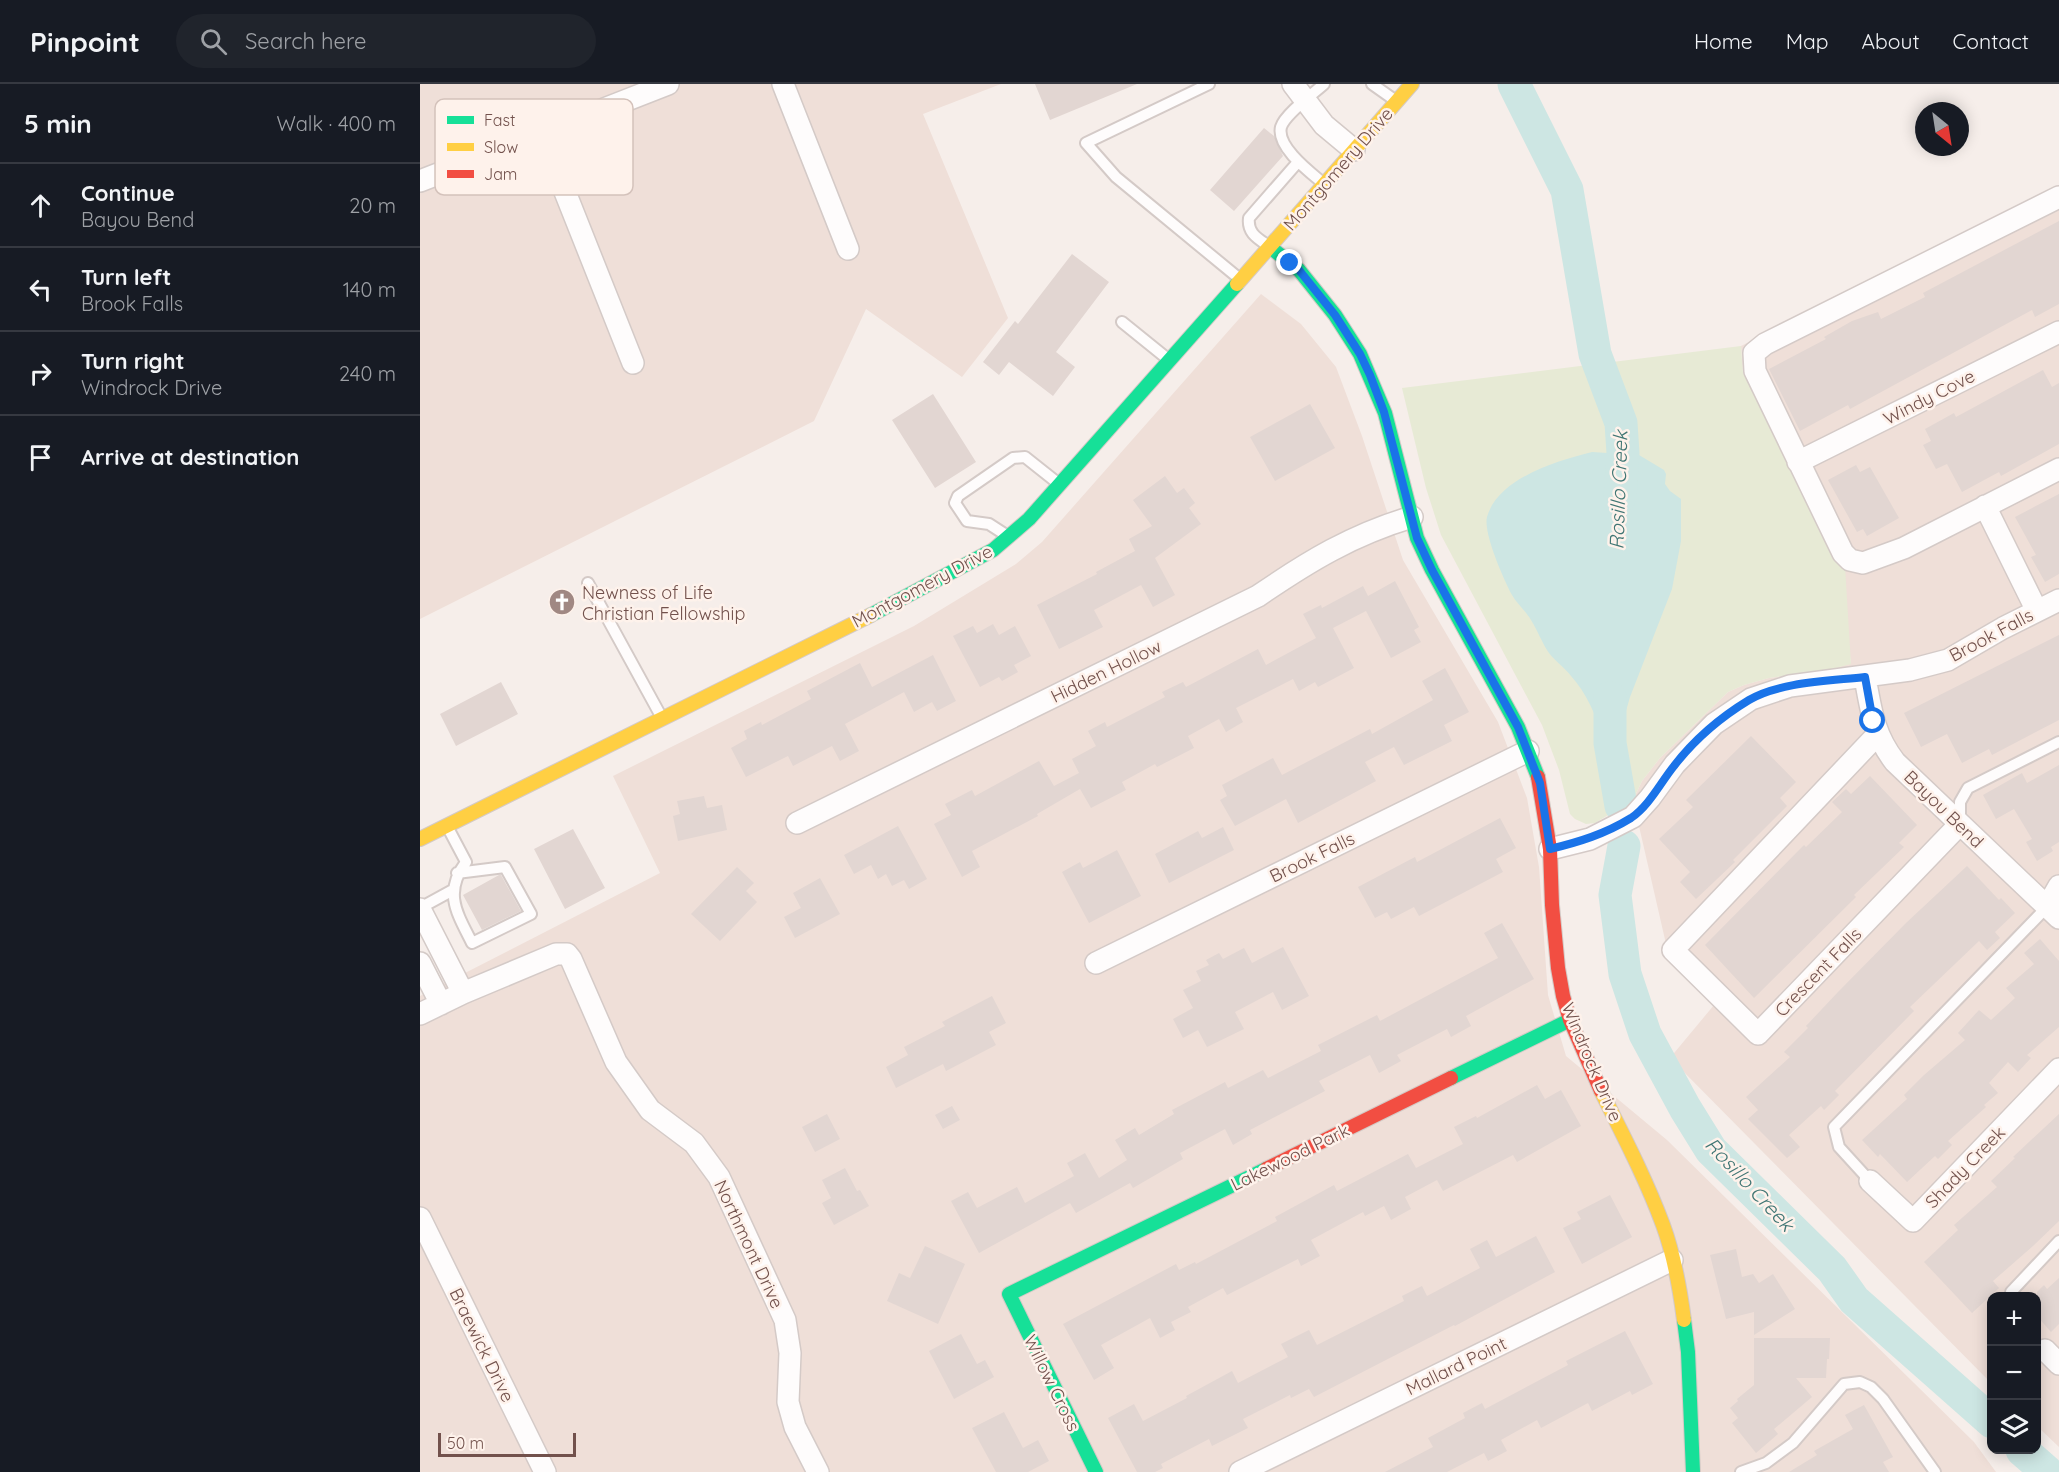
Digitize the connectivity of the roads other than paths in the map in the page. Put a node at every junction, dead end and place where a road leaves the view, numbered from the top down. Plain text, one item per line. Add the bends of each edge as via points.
1 (668, 84) edge
2 (783, 84) edge
3 (1209, 84) edge
4 (1324, 84) edge
5 (1372, 84) edge
6 (1412, 84) edge
7 (1299, 93) edge
8 (630, 99) edge
9 (1397, 101) junction
10 (1354, 150) junction
11 (1298, 162) junction
12 (435, 175) edge
13 (420, 181) edge
14 (1325, 184) junction
15 (566, 195) edge
16 (2059, 197) edge
17 (1270, 247) junction
18 (848, 249) dead end
19 (1241, 280) junction
20 (1122, 322) dead end
21 (2059, 332) edge
22 (1170, 360) junction
23 (633, 363) dead end
24 (1798, 462) junction
25 (2059, 469) edge
26 (1059, 484) junction
27 (1985, 506) junction
28 (1412, 518) junction
29 (1009, 536) junction
30 (588, 583) dead end
31 (2059, 600) edge
32 (2037, 611) junction
33 (1865, 677) junction
34 (662, 718) junction
35 (1878, 734) junction
36 (2059, 742) edge
37 (1528, 751) junction
38 (797, 823) dead end
39 (1960, 824) junction
40 (446, 825) junction
41 (420, 839) edge
42 (1550, 849) junction
43 (457, 873) junction
44 (2059, 886) edge
45 (453, 890) junction
46 (420, 909) edge
47 (2053, 913) edge
48 (420, 963) edge
49 (1096, 963) dead end
50 (463, 993) junction
51 (441, 1004) junction
52 (420, 1014) edge
53 (1570, 1020) junction
54 (2059, 1069) edge
55 (1870, 1181) joint
56 (420, 1218) edge
57 (2059, 1241) edge
58 (1672, 1260) junction
59 (2012, 1292) edge
60 (1009, 1294) joint
61 (545, 1472) edge
62 (818, 1472) edge
63 (1096, 1472) edge
64 (1240, 1472) edge
65 (1693, 1472) edge
66 (1741, 1472) edge
67 (1935, 1472) edge

1 - 8 street
2 - 18 street
3 - 19 lane via 1086,143 1116,177
4 - 7 lane
5 - 9 lane
6 - 9 street, Montgomery Drive
7 - 10 street via 1324,125
7 - 11 lane via 1281,126 1281,136
9 - 10 street, Montgomery Drive
10 - 14 street, Montgomery Drive
11 - 14 lane
11 - 17 lane via 1249,218 1251,233
12 - 13 street
14 - 17 street, Montgomery Drive
15 - 23 street
16 - 24 street via 1754,352 1755,371
17 - 19 street, Montgomery Drive
17 - 28 street, Windrock Drive via 1299,270 1360,354 1384,412
19 - 22 street, Montgomery Drive
20 - 22 lane
21 - 24 street, Windy Cove
22 - 26 street, Montgomery Drive
24 - 27 street via 1850,560 1863,563 1904,548
25 - 27 street
26 - 29 street, Montgomery Drive
26 - 29 lane via 1025,457 1013,458 958,496 955,503 967,522 989,524
27 - 32 street
28 - 37 street, Windrock Drive via 1432,570
28 - 38 street, Hidden Hollow via 1380,526 1327,551 1258,596
29 - 34 street, Montgomery Drive via 993,550 889,606
30 - 34 lane
31 - 32 street, Brook Falls
32 - 33 street, Brook Falls via 1948,660
33 - 35 street, Bayou Bend
33 - 42 street, Brook Falls via 1790,686 1751,699 1714,724 1675,764 1633,817 1590,839
34 - 40 street, Montgomery Drive
35 - 39 street, Bayou Bend via 1895,762
35 - 39 street, Crescent Falls via 1673,950 1758,1034
36 - 39 lane via 1968,788 1960,802
37 - 42 street, Windrock Drive via 1540,783
37 - 49 street, Brook Falls
39 - 47 street, Bayou Bend
40 - 41 street, Montgomery Drive
40 - 43 lane via 466,862
42 - 53 street, Windrock Drive via 1558,968
43 - 45 lane
43 - 45 lane via 505,867 531,914 472,943 454,909
44 - 47 street
45 - 46 lane
46 - 50 street
47 - 55 lane via 1834,1127 1839,1147
48 - 51 street
50 - 51 street
50 - 62 street, Northmont Drive via 556,954 567,954 571,959 616,1062 650,1110 694,1143 719,1177 785,1320 790,1353 788,1402 795,1427
51 - 52 street
53 - 58 street, Windrock Drive via 1647,1184
53 - 60 street, Lakewood Park
54 - 55 street, Shady Creek via 1913,1221
56 - 61 street, Braewick Drive
57 - 59 lane
58 - 64 street, Mallard Point
58 - 65 street, Windrock Drive via 1688,1352
60 - 63 street, Willow Cross
66 - 67 lane via 1766,1463 1793,1443 1844,1384 1860,1382 1871,1386 1883,1399

